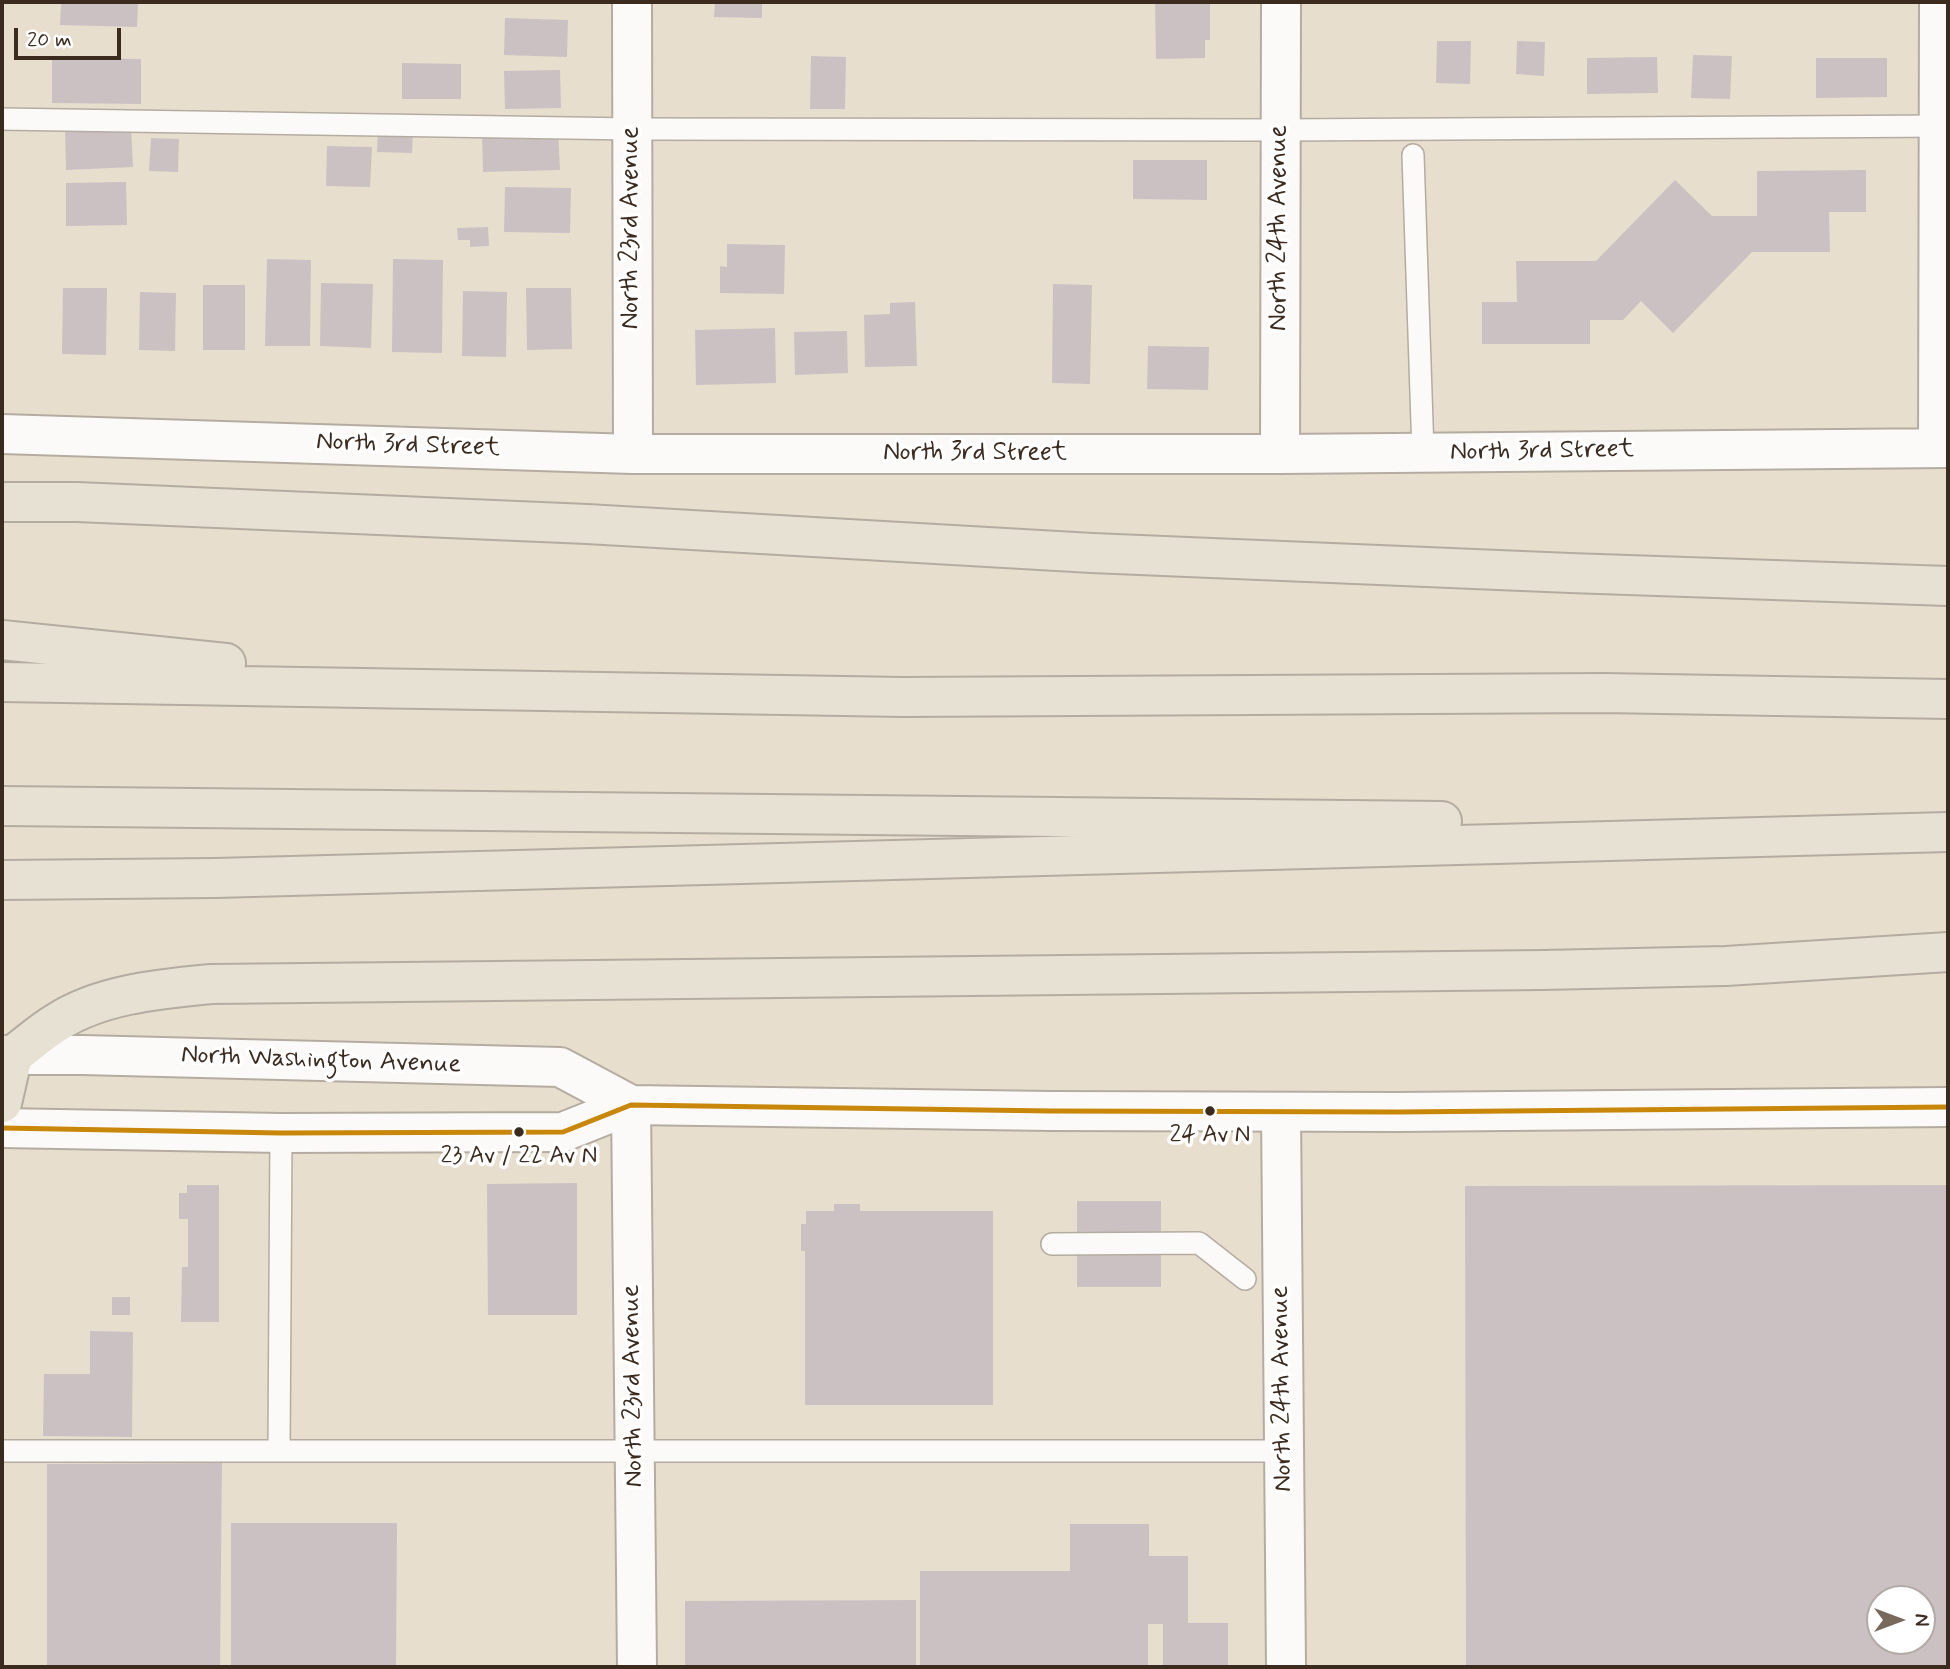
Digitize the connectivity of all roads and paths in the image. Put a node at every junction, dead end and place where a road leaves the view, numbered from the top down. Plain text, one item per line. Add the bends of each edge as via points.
1 (632, 2) edge
2 (1281, 2) edge
3 (1939, 2) edge
4 (2, 119) edge
5 (1944, 126) edge
6 (632, 129) junction
7 (1281, 130) junction
8 (1413, 155) dead end
9 (2, 434) edge
10 (1943, 448) edge
11 (1423, 453) junction
12 (633, 454) junction
13 (1280, 454) junction
14 (2, 502) edge
15 (1948, 586) edge
16 (2, 640) edge
17 (2, 682) edge
18 (482, 690) junction
19 (1948, 699) edge
20 (2, 806) edge
21 (1948, 826) edge
22 (1948, 832) edge
23 (2, 880) edge
24 (1948, 952) edge
25 (7, 1055) edge
26 (2, 1103) edge
27 (631, 1105) junction
28 (1948, 1107) edge
29 (1281, 1112) junction
30 (2, 1128) edge
31 (281, 1133) junction
32 (1052, 1244) dead end
33 (1245, 1279) dead end
34 (2, 1451) edge
35 (279, 1451) junction
36 (1283, 1451) junction
37 (635, 1452) junction
38 (637, 1667) edge
39 (1286, 1667) edge

1 - 6 street, North 23rd Avenue
2 - 7 street, North 24th Avenue
3 - 5 street
4 - 6 lane
5 - 7 lane
5 - 10 street
6 - 7 lane
6 - 12 street, North 23rd Avenue
7 - 13 street, North 24th Avenue
8 - 11 lane
9 - 12 street, North 3rd Street
10 - 11 street, North 3rd Street
11 - 13 street, North 3rd Street
12 - 13 street, North 3rd Street
14 - 15 main road via 573,523 1119,554
16 - 18 main road
17 - 18 main road
18 - 19 main road via 903,697 1604,694
20 - 21 main road
22 - 23 main road
24 - 25 main road via 1726,966 1543,970 211,984 126,995 88,1008
25 - 26 main road
25 - 27 street, North Washington Avenue via 560,1067
27 - 29 street, North Washington Avenue
27 - 31 street, North Washington Avenue via 563,1132
27 - 37 street, North 23rd Avenue
28 - 29 street, North Washington Avenue
29 - 36 street, North 24th Avenue
30 - 31 street, North Washington Avenue
31 - 35 lane
32 - 33 lane via 1199,1243
34 - 35 lane
35 - 37 lane
36 - 37 lane
36 - 39 street, North 24th Avenue
37 - 38 street, North 23rd Avenue

